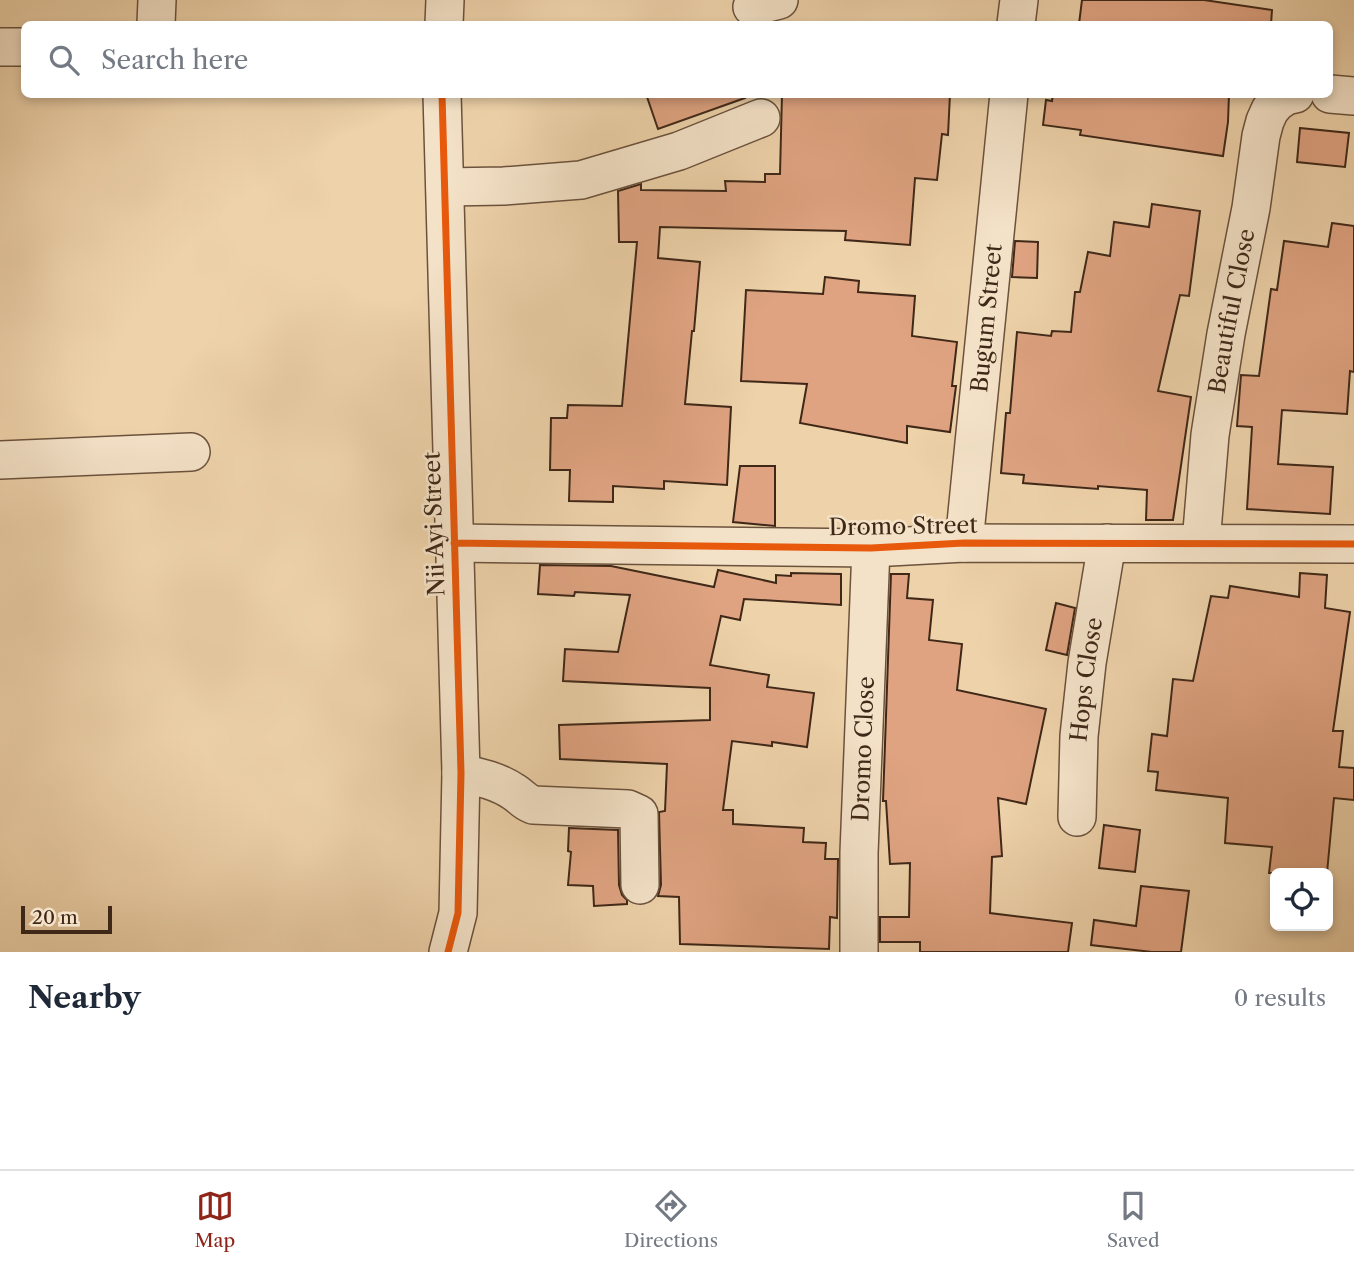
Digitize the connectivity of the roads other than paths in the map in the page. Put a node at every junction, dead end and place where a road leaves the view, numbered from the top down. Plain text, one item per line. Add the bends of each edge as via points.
1 (157, 0) edge
2 (445, 0) edge
3 (1019, 0) edge
4 (156, 21) edge
5 (444, 21) edge
6 (1016, 21) edge
7 (0, 47) edge
8 (21, 47) edge
9 (1333, 94) edge
10 (1354, 96) edge
11 (442, 98) edge
12 (1009, 98) edge
13 (1284, 98) edge
14 (761, 118) dead end
15 (445, 187) junction
16 (191, 452) dead end
17 (0, 460) edge
18 (454, 543) junction
19 (964, 543) junction
20 (1107, 543) junction
21 (1201, 543) junction
22 (1354, 544) edge
23 (871, 548) junction
24 (461, 773) junction
25 (1077, 817) dead end
26 (640, 885) dead end
27 (453, 952) edge
28 (859, 952) edge

1 - 4 street
2 - 5 street
3 - 6 street
7 - 8 street
9 - 10 street
11 - 15 street, Nii Ayi Street
12 - 19 street, Bugum Street
13 - 21 street, Beautiful Close via 1270,110 1261,136 1210,435
14 - 15 street via 679,151 581,180
15 - 18 street, Nii Ayi Street
16 - 17 street
18 - 23 street, Dromo Street
18 - 24 street, Nii Ayi Street
19 - 20 street, Dromo Street
19 - 23 street, Dromo Street
20 - 21 street, Dromo Street
20 - 25 street, Hops Close via 1079,736
21 - 22 street, Dromo Street
23 - 28 street, Dromo Close
24 - 26 street via 489,780 533,805 628,809 639,814
24 - 27 street, Nii Ayi Street

